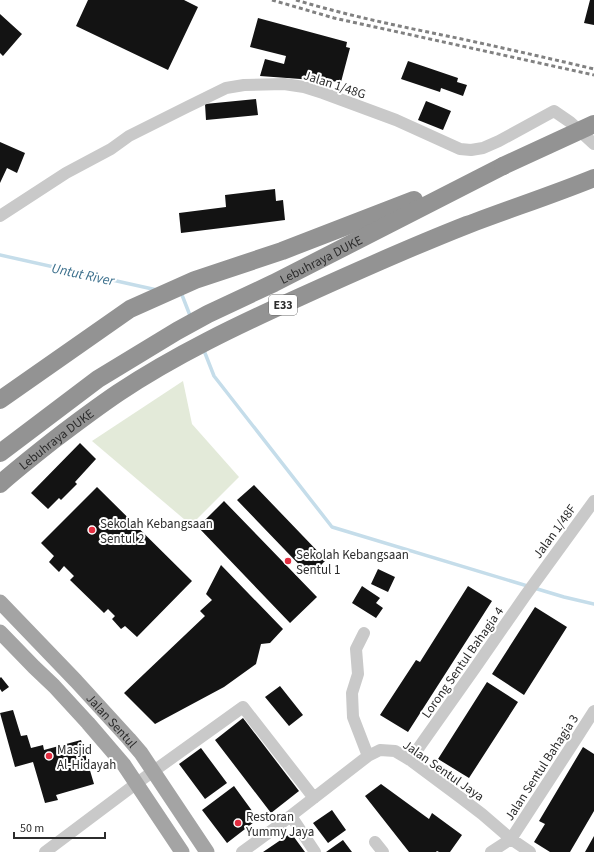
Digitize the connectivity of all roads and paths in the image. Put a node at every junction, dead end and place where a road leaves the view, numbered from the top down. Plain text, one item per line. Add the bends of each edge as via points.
1 (594, 124) edge
2 (594, 144) edge
3 (503, 166) junction
4 (594, 178) edge
5 (0, 216) edge
6 (0, 400) edge
7 (0, 453) edge
8 (0, 484) edge
9 (594, 501) edge
10 (537, 578) joint
11 (0, 602) edge
12 (0, 632) edge
13 (364, 633) dead end
14 (594, 711) edge
15 (368, 756) junction
16 (410, 760) junction
17 (153, 771) junction
18 (136, 783) junction
19 (314, 798) junction
20 (291, 816) junction
21 (511, 839) junction
22 (375, 842) dead end
23 (45, 852) edge
24 (182, 852) edge
25 (207, 852) edge
26 (242, 852) edge
27 (315, 852) edge
28 (383, 852) edge
29 (491, 852) edge
30 (530, 852) edge

1 - 3 highway, Lebuhraya DUKE / E33, bridge
2 - 5 street, Jalan 1/48G via 554,111 483,148 460,149 396,120 323,93 284,84 244,85 226,88 130,136 111,149 66,172
3 - 6 highway via 282,251 195,280 130,309
3 - 7 highway, Lebuhraya DUKE / E33 via 177,331 98,379
4 - 8 highway, Lebuhraya DUKE / E33 via 372,264 219,335 118,393
9 - 10 street, Jalan 1/48F
10 - 16 street, Lorong Sentul Bahagia 4
11 - 17 main road, Jalan Sentul via 129,739
12 - 18 main road, Jalan Sentul via 88,723
13 - 15 street via 356,649 358,674 352,693 353,717
14 - 21 street, Jalan Sentul Bahagia 3
15 - 16 street, Jalan Sentul Jaya via 380,750 395,751
15 - 19 street, Jalan Sentul Jaya
16 - 21 street, Jalan Sentul Jaya
17 - 18 street
17 - 19 street via 243,707
17 - 25 main road, Jalan Sentul
18 - 23 street
18 - 24 main road, Jalan Sentul
19 - 20 street, Jalan Sentul Jaya
20 - 26 street, Jalan Sentul Jaya
20 - 27 street
21 - 29 street
21 - 30 street, Jalan Sentul Jaya
22 - 28 street

